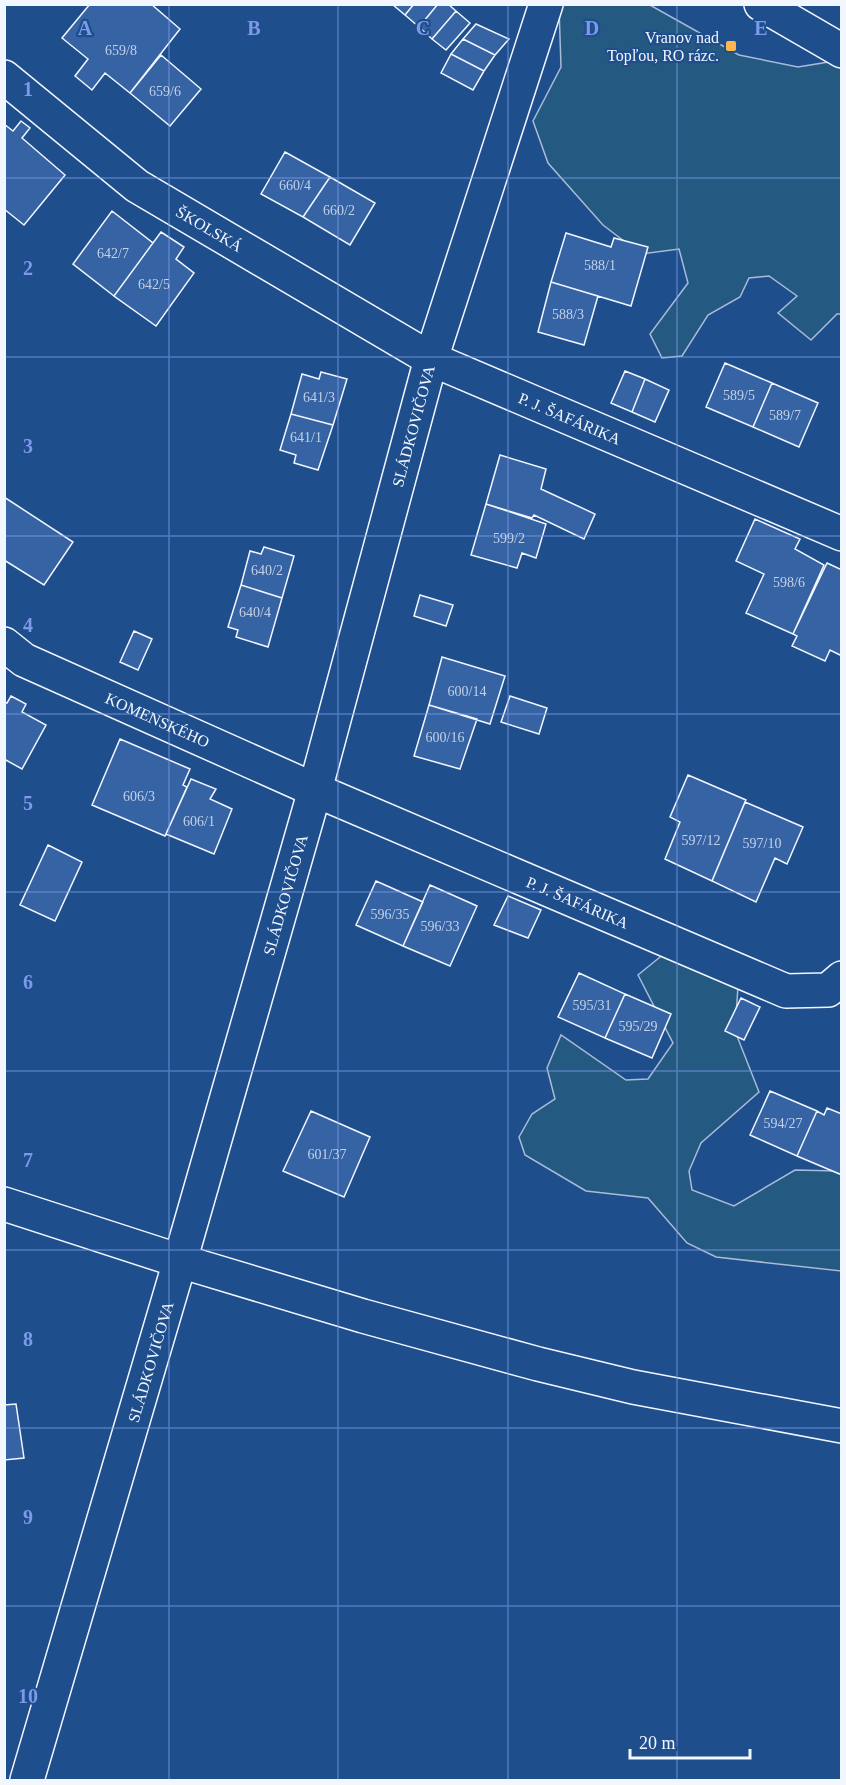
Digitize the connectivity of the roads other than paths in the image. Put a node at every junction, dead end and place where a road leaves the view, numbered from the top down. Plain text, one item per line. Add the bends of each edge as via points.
1 (761, 4) edge
2 (544, 6) edge
3 (842, 51) edge
4 (4, 77) edge
5 (430, 360) junction
6 (842, 534) edge
7 (4, 644) edge
8 (315, 790) junction
9 (842, 978) edge
10 (4, 1204) edge
11 (180, 1261) junction
12 (842, 1426) edge
13 (27, 1780) edge

1 - 3 street
2 - 5 street, SLÁDKOVIČOVA
4 - 5 street, ŠKOLSKÁ via 137,186
5 - 6 street, P. J. ŠAFÁRIKA
5 - 8 street, SLÁDKOVIČOVA
7 - 8 street, KOMENSKÉHO via 24,660
8 - 9 street, P. J. ŠAFÁRIKA via 786,990 828,990
8 - 11 street, SLÁDKOVIČOVA
10 - 11 street
11 - 12 street via 538,1364 633,1387
11 - 13 street, SLÁDKOVIČOVA

